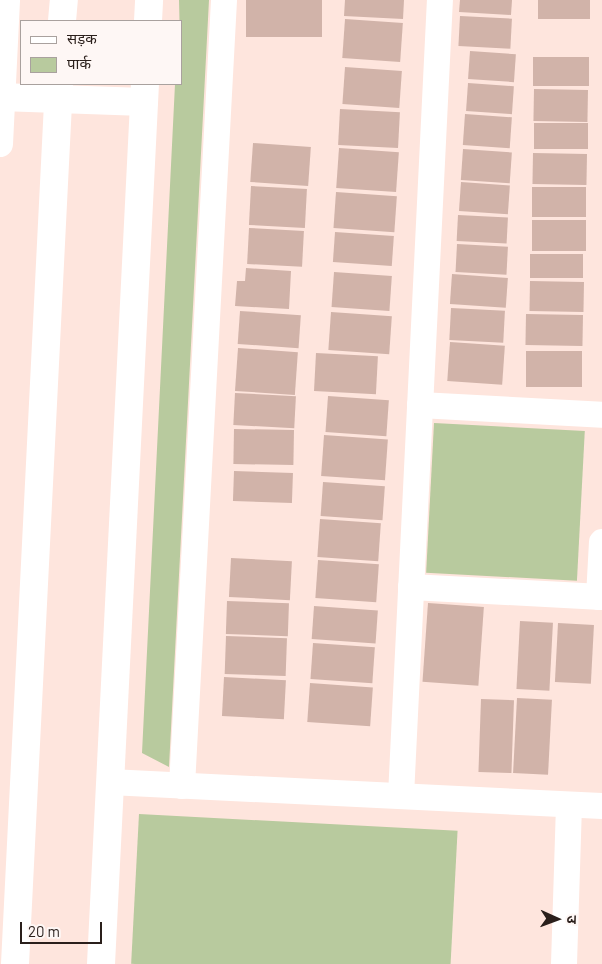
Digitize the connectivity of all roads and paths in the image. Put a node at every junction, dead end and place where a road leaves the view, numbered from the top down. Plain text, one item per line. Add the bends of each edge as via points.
1 (7, 0) edge
2 (64, 0) edge
3 (149, 0) edge
4 (224, 0) edge
5 (440, 0) edge
6 (62, 20) edge
7 (148, 20) edge
8 (59, 91) edge
9 (144, 93) edge
10 (1, 97) edge
11 (0, 144) edge
12 (420, 405) junction
13 (602, 415) edge
14 (602, 542) edge
15 (411, 587) junction
16 (601, 597) edge
17 (110, 782) junction
18 (182, 786) junction
19 (400, 796) junction
20 (569, 805) junction
21 (602, 806) edge
22 (15, 964) edge
23 (101, 964) edge
24 (564, 964) edge

1 - 10 street
2 - 6 street
3 - 7 street
4 - 18 street
5 - 12 street
8 - 9 street
8 - 10 street
8 - 22 street
9 - 17 street
10 - 11 street
12 - 13 street
12 - 15 street
14 - 16 street
15 - 16 street
15 - 19 street
17 - 18 street
17 - 23 street
18 - 19 street
19 - 20 street
20 - 21 street
20 - 24 street

